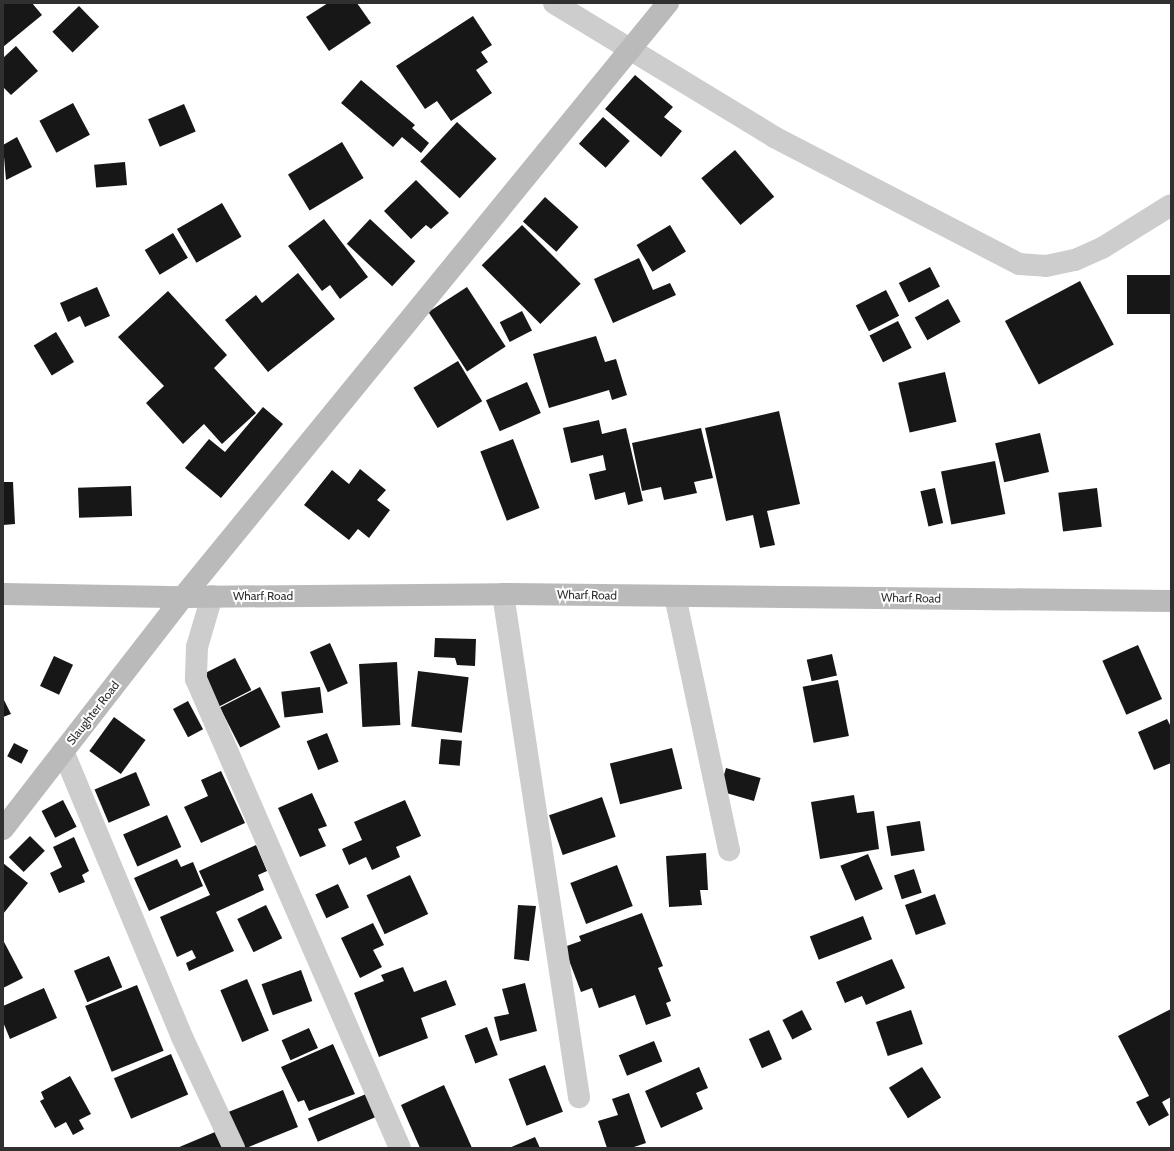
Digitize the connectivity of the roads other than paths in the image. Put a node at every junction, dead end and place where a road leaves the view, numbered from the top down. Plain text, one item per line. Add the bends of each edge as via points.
1 (554, 3) edge
2 (668, 3) edge
3 (631, 51) junction
4 (1171, 205) edge
5 (3, 594) edge
6 (503, 594) junction
7 (212, 596) junction
8 (675, 596) junction
9 (183, 597) junction
10 (1171, 601) edge
11 (64, 751) junction
12 (3, 829) edge
13 (729, 850) dead end
14 (579, 1097) dead end
15 (234, 1148) edge
16 (400, 1148) edge

1 - 3 street
2 - 3 main road, Slaughter Road
3 - 4 street via 774,137 1019,264 1046,266 1075,260 1102,248
3 - 9 main road, Slaughter Road
5 - 9 main road, Wharf Road
6 - 7 main road, Wharf Road
6 - 8 main road, Wharf Road
6 - 14 street
7 - 9 main road, Wharf Road
7 - 16 street via 197,647 196,679
8 - 10 main road, Wharf Road
8 - 13 street
9 - 11 main road, Slaughter Road
11 - 12 main road, Slaughter Road
11 - 15 street via 182,1037

